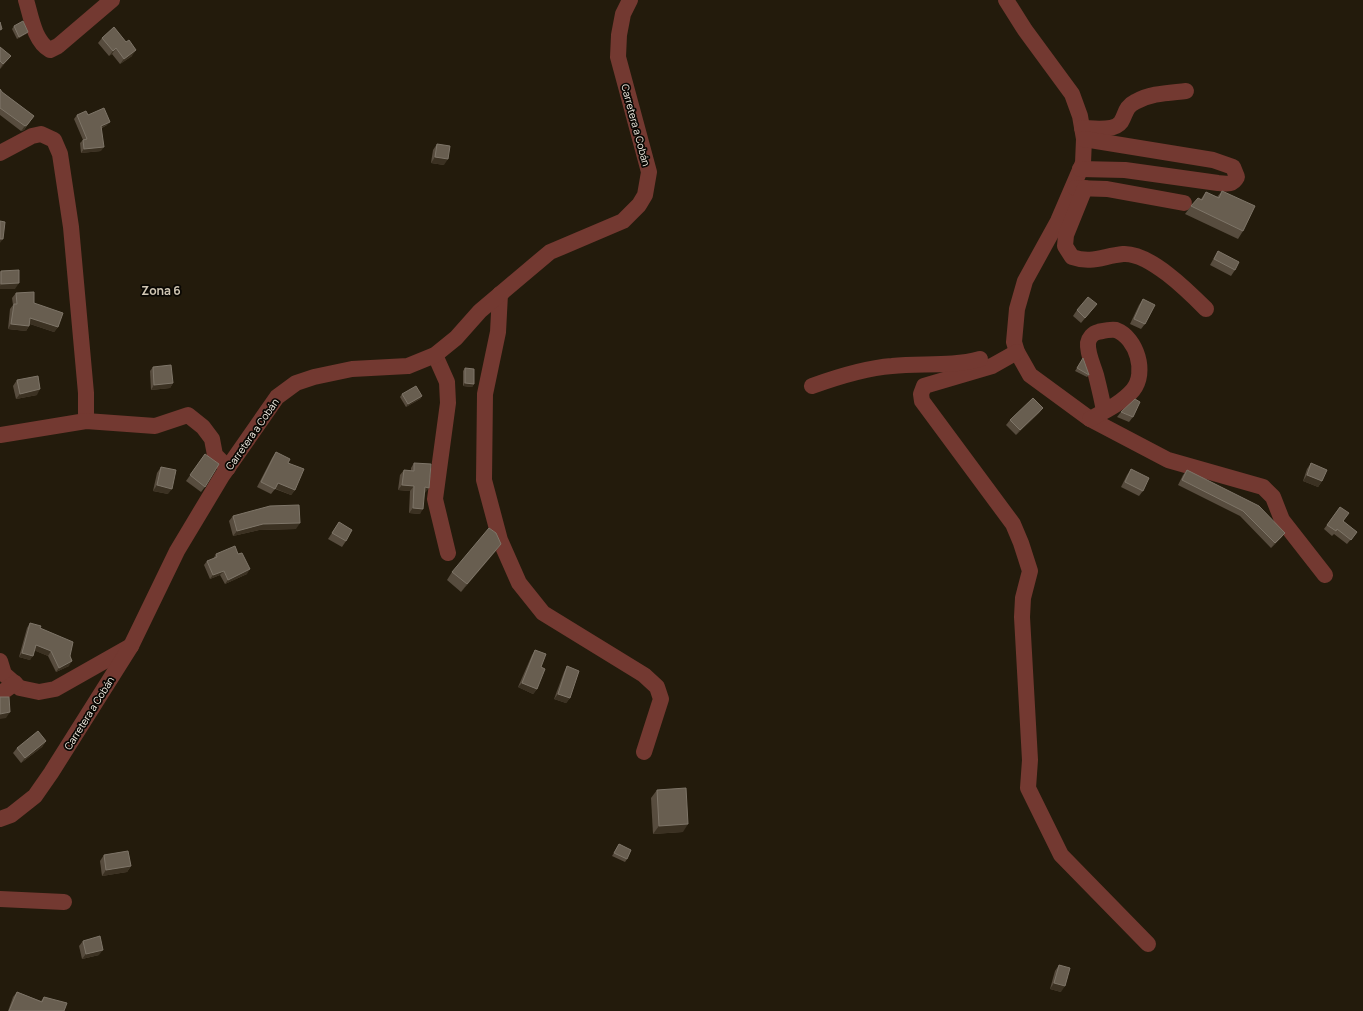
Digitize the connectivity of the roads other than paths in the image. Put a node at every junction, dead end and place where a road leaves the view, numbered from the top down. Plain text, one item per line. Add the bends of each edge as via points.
1 (26, 0) edge
2 (112, 0) edge
3 (630, 0) edge
4 (1006, 0) edge
5 (1186, 91) dead end
6 (1083, 134) junction
7 (0, 153) edge
8 (1080, 169) junction
9 (1078, 188) junction
10 (1184, 202) dead end
11 (500, 294) junction
12 (1206, 309) dead end
13 (1015, 347) junction
14 (435, 355) junction
15 (812, 386) dead end
16 (1104, 411) junction
17 (1090, 420) junction
18 (86, 422) junction
19 (0, 435) edge
20 (228, 468) junction
21 (448, 553) dead end
22 (1325, 575) dead end
23 (131, 646) junction
24 (0, 661) edge
25 (15, 683) junction
26 (0, 694) edge
27 (644, 752) dead end
28 (0, 819) edge
29 (0, 899) edge
30 (64, 902) dead end
31 (1148, 944) dead end

1 - 2 street via 43,46 50,50
3 - 11 street, Carretera a Cobán via 623,14 618,57 649,172 644,195 632,214 623,221 550,252
4 - 6 street via 1072,94
5 - 6 street via 1149,95 1127,107 1121,122 1114,127
6 - 8 street via 1083,163
6 - 8 street via 1213,160 1233,167 1238,177 1230,184 1125,170
7 - 18 street via 41,134 54,140 60,154 71,227 86,393
8 - 9 street
9 - 10 street via 1107,188
9 - 12 street via 1065,246 1072,257 1083,261 1124,254 1149,261 1192,294
9 - 13 street via 1025,281 1017,309
11 - 14 street, Carretera a Cobán
11 - 27 street via 498,332 485,394 484,480 498,533 519,582 543,613 644,676 657,687 661,698
13 - 15 street via 962,364 890,366 838,376
13 - 17 street via 1030,375
13 - 31 street via 992,366 924,386 922,401 1013,524 1030,572 1023,598 1022,617 1030,760 1028,788 1061,855
14 - 20 street, Carretera a Cobán via 408,366 352,369 296,383 277,397
14 - 21 street via 447,382 448,403 436,499
16 - 16 street via 1134,389 1140,376 1138,354 1128,339 1116,330 1094,333 1088,341 1088,351
16 - 17 street
17 - 22 street via 1168,460 1263,487 1273,497 1282,520
18 - 19 street
18 - 20 street via 155,426 188,415 212,438 215,455
20 - 23 street, Carretera a Cobán via 177,551
23 - 25 street via 55,688 40,692 20,688
23 - 28 street, Carretera a Cobán via 35,796 11,815
24 - 25 street via 4,674
25 - 26 street
29 - 30 street

